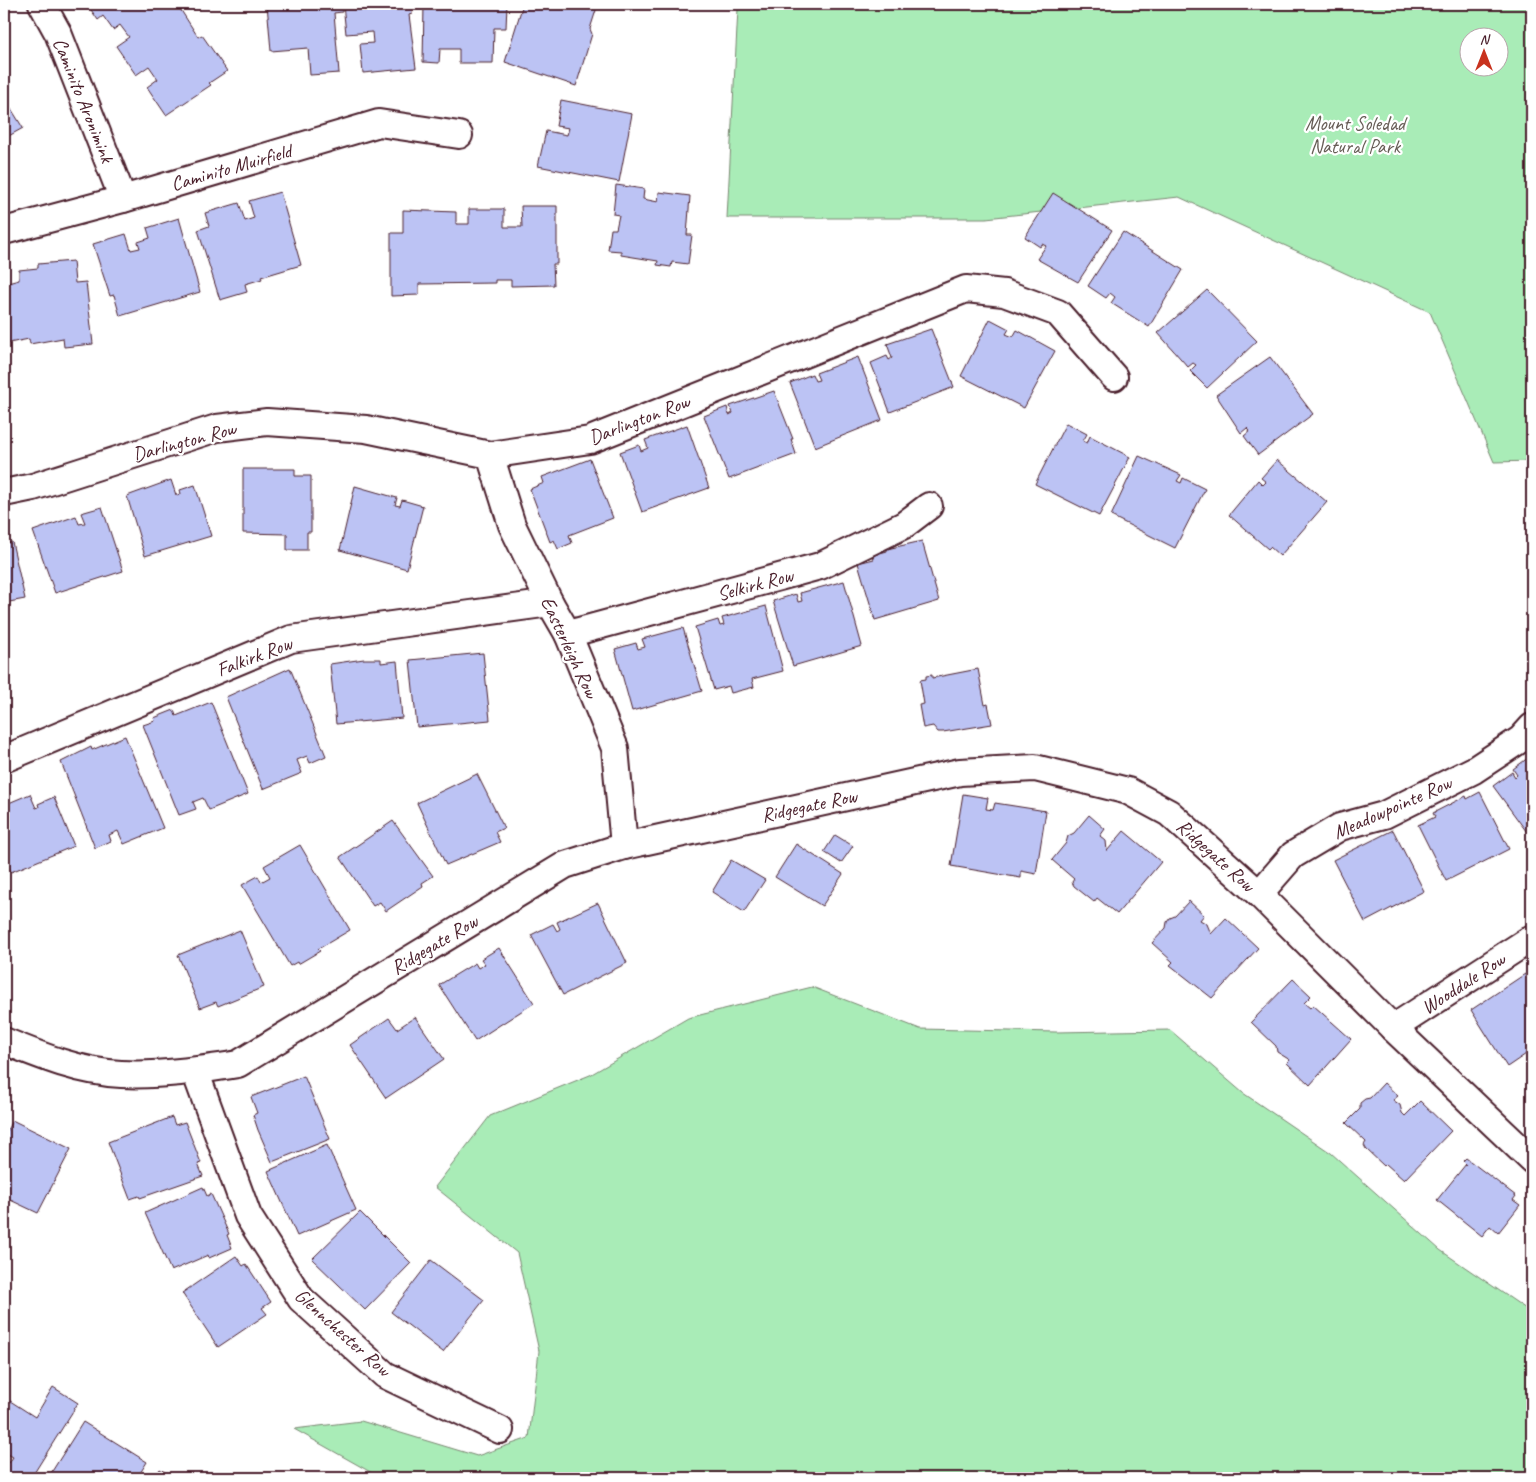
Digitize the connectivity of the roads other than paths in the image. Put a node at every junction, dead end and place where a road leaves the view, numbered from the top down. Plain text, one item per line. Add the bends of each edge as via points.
1 (42, 4) edge
2 (460, 135) dead end
3 (123, 199) junction
4 (4, 231) edge
5 (1114, 377) dead end
6 (490, 455) junction
7 (4, 493) edge
8 (929, 506) dead end
9 (550, 603) junction
10 (568, 634) junction
11 (1532, 727) edge
12 (4, 759) edge
13 (624, 846) junction
14 (1259, 894) junction
15 (1532, 938) edge
16 (1393, 1028) junction
17 (4, 1041) edge
18 (195, 1071) junction
19 (1529, 1154) edge
20 (500, 1430) dead end

1 - 3 street, Caminito Aronimink via 58,33
2 - 3 street, Caminito Muirfield via 379,124
3 - 4 street, Caminito Muirfield
5 - 6 street, Darlington Row via 1058,313 1004,292 966,289 590,440
6 - 7 street, Darlington Row via 366,429 266,422 217,428 33,487
6 - 9 street, Easterleigh Row via 512,525
8 - 10 street, Selkirk Row via 904,525 820,566
9 - 10 street, Easterleigh Row
9 - 12 street, Falkirk Row via 291,639
10 - 13 street, Easterleigh Row via 615,748
11 - 14 street, Meadowpointe Row via 1521,739 1474,770 1384,815 1340,827 1294,855
13 - 14 street, Ridgegate Row via 960,772 1035,768 1128,791 1169,813
13 - 18 street, Ridgegate Row via 565,864 238,1064
14 - 16 street, Ridgegate Row
15 - 16 street, Wooddale Row
16 - 19 street, Ridgegate Row
17 - 18 street, Ridgegate Row via 55,1062 120,1074
18 - 20 street, Glennchester Row via 248,1216 301,1299 385,1375

